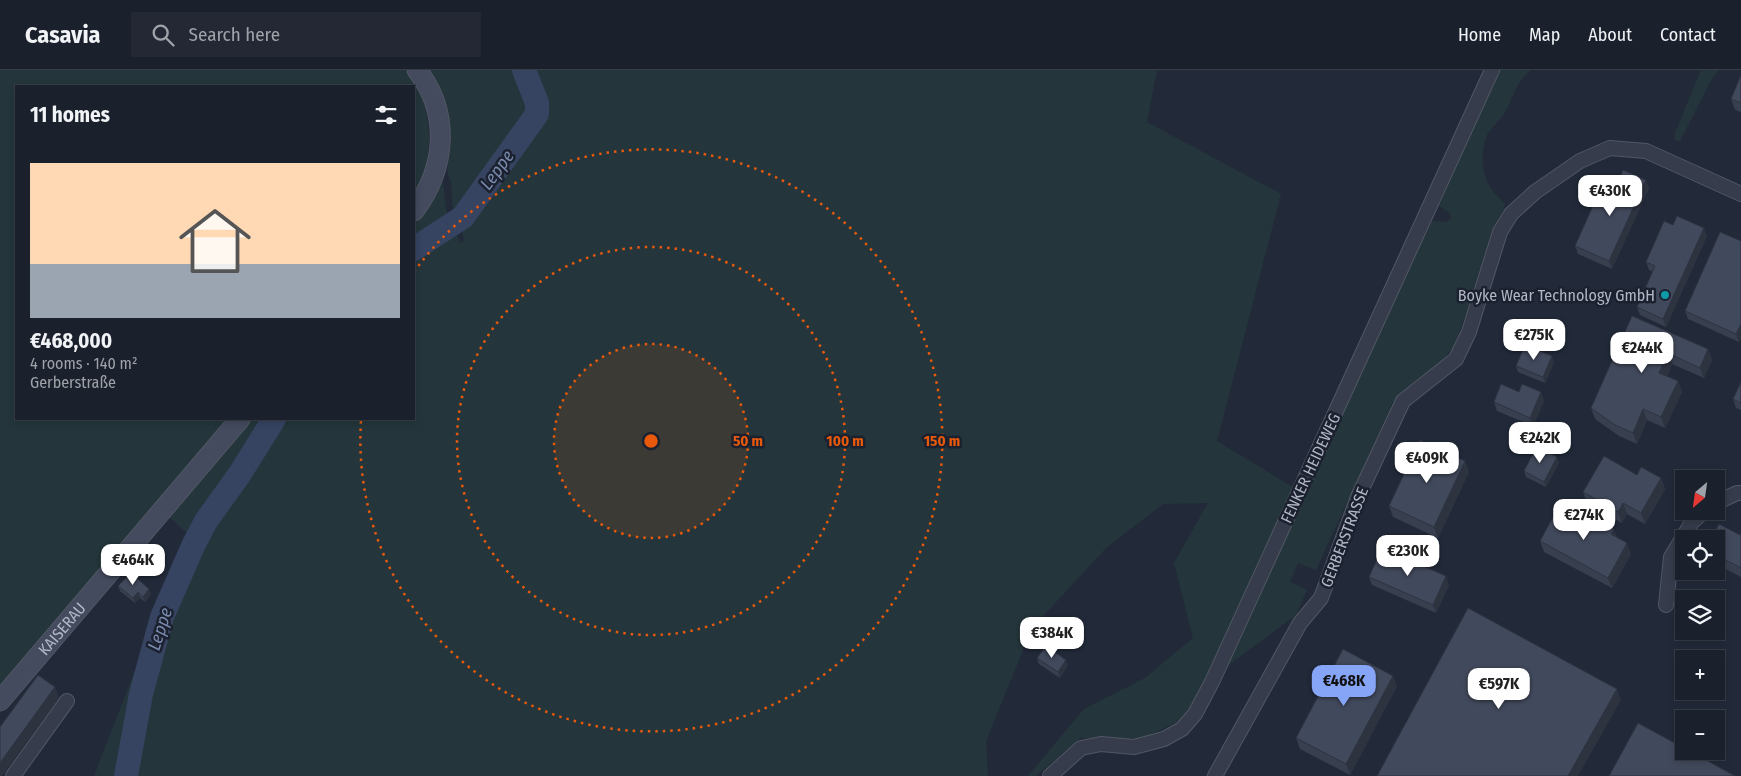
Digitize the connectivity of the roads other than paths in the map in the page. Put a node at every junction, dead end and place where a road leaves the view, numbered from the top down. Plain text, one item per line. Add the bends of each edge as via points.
1 (417, 70) edge
2 (1492, 70) edge
3 (1741, 194) edge
4 (415, 209) edge
5 (239, 420) edge
6 (1741, 493) edge
7 (1725, 499) edge
8 (1694, 520) edge
9 (1666, 605) dead end
10 (67, 700) dead end
11 (0, 701) edge
12 (13, 776) edge
13 (1050, 776) edge
14 (1215, 776) edge

1 - 4 main road via 440,118 440,149 433,179
2 - 13 street, FENKER HEIDEWEG via 1212,682 1194,714 1182,729 1164,739 1134,747 1101,744 1081,748
3 - 14 street, GERBERSTRASSE via 1646,151 1610,148 1580,161 1535,192 1511,214 1500,232 1469,332 1456,359 1403,401 1358,497 1320,598 1300,623
5 - 11 main road, KAISERAU
6 - 7 street
8 - 9 street via 1671,557
10 - 12 street

